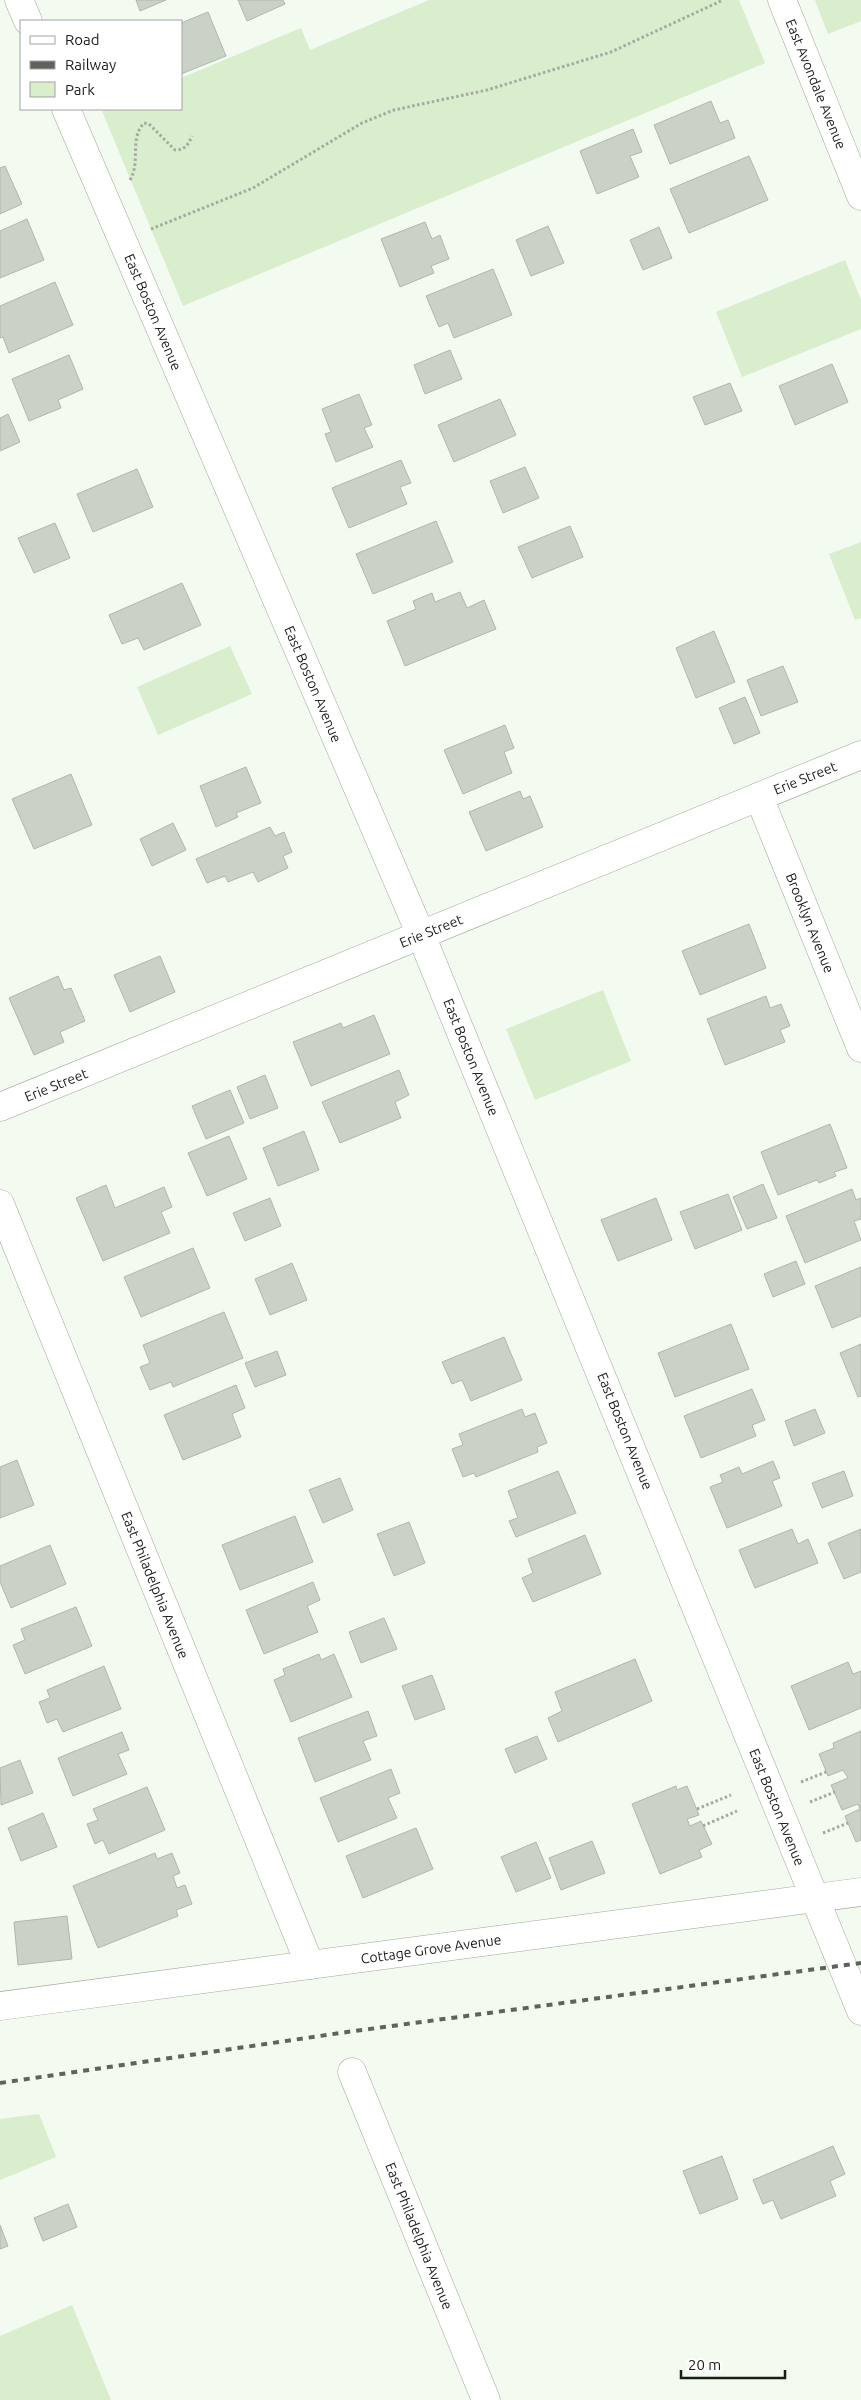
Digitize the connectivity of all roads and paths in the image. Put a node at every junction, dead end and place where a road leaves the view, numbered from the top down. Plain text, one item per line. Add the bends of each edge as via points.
1 (19, 0) edge
2 (722, 0) edge
3 (782, 0) edge
4 (28, 20) edge
5 (66, 110) edge
6 (192, 136) dead end
7 (130, 180) dead end
8 (861, 196) edge
9 (123, 240) junction
10 (861, 755) edge
11 (759, 797) junction
12 (422, 935) junction
13 (861, 1048) edge
14 (0, 1107) edge
15 (0, 1204) edge
16 (826, 1772) dead end
17 (797, 1784) dead end
18 (835, 1792) dead end
19 (731, 1795) dead end
20 (805, 1803) dead end
21 (697, 1809) dead end
22 (737, 1811) dead end
23 (848, 1824) dead end
24 (703, 1826) dead end
25 (818, 1835) dead end
26 (861, 1892) edge
27 (814, 1898) junction
28 (310, 1965) junction
29 (0, 2006) edge
30 (861, 2011) edge
31 (352, 2072) dead end
32 (486, 2400) edge

1 - 4 street
2 - 9 path via 611,52 488,90 386,113 362,123 253,188
3 - 8 street, East Avondale Avenue
5 - 9 street, East Boston Avenue
6 - 7 path via 187,146 174,150 149,124 144,123 137,136 137,163
9 - 12 street, East Boston Avenue
10 - 11 street, Erie Street
11 - 12 street, Erie Street
11 - 13 street, Brooklyn Avenue
12 - 14 street, Erie Street
12 - 27 street, East Boston Avenue
15 - 28 street, East Philadelphia Avenue
16 - 17 path
18 - 20 path
19 - 21 path
22 - 24 path
23 - 25 path
26 - 27 street, Cottage Grove Avenue
27 - 28 street, Cottage Grove Avenue
27 - 30 street, East Boston Avenue
28 - 29 street, Cottage Grove Avenue
31 - 32 street, East Philadelphia Avenue

